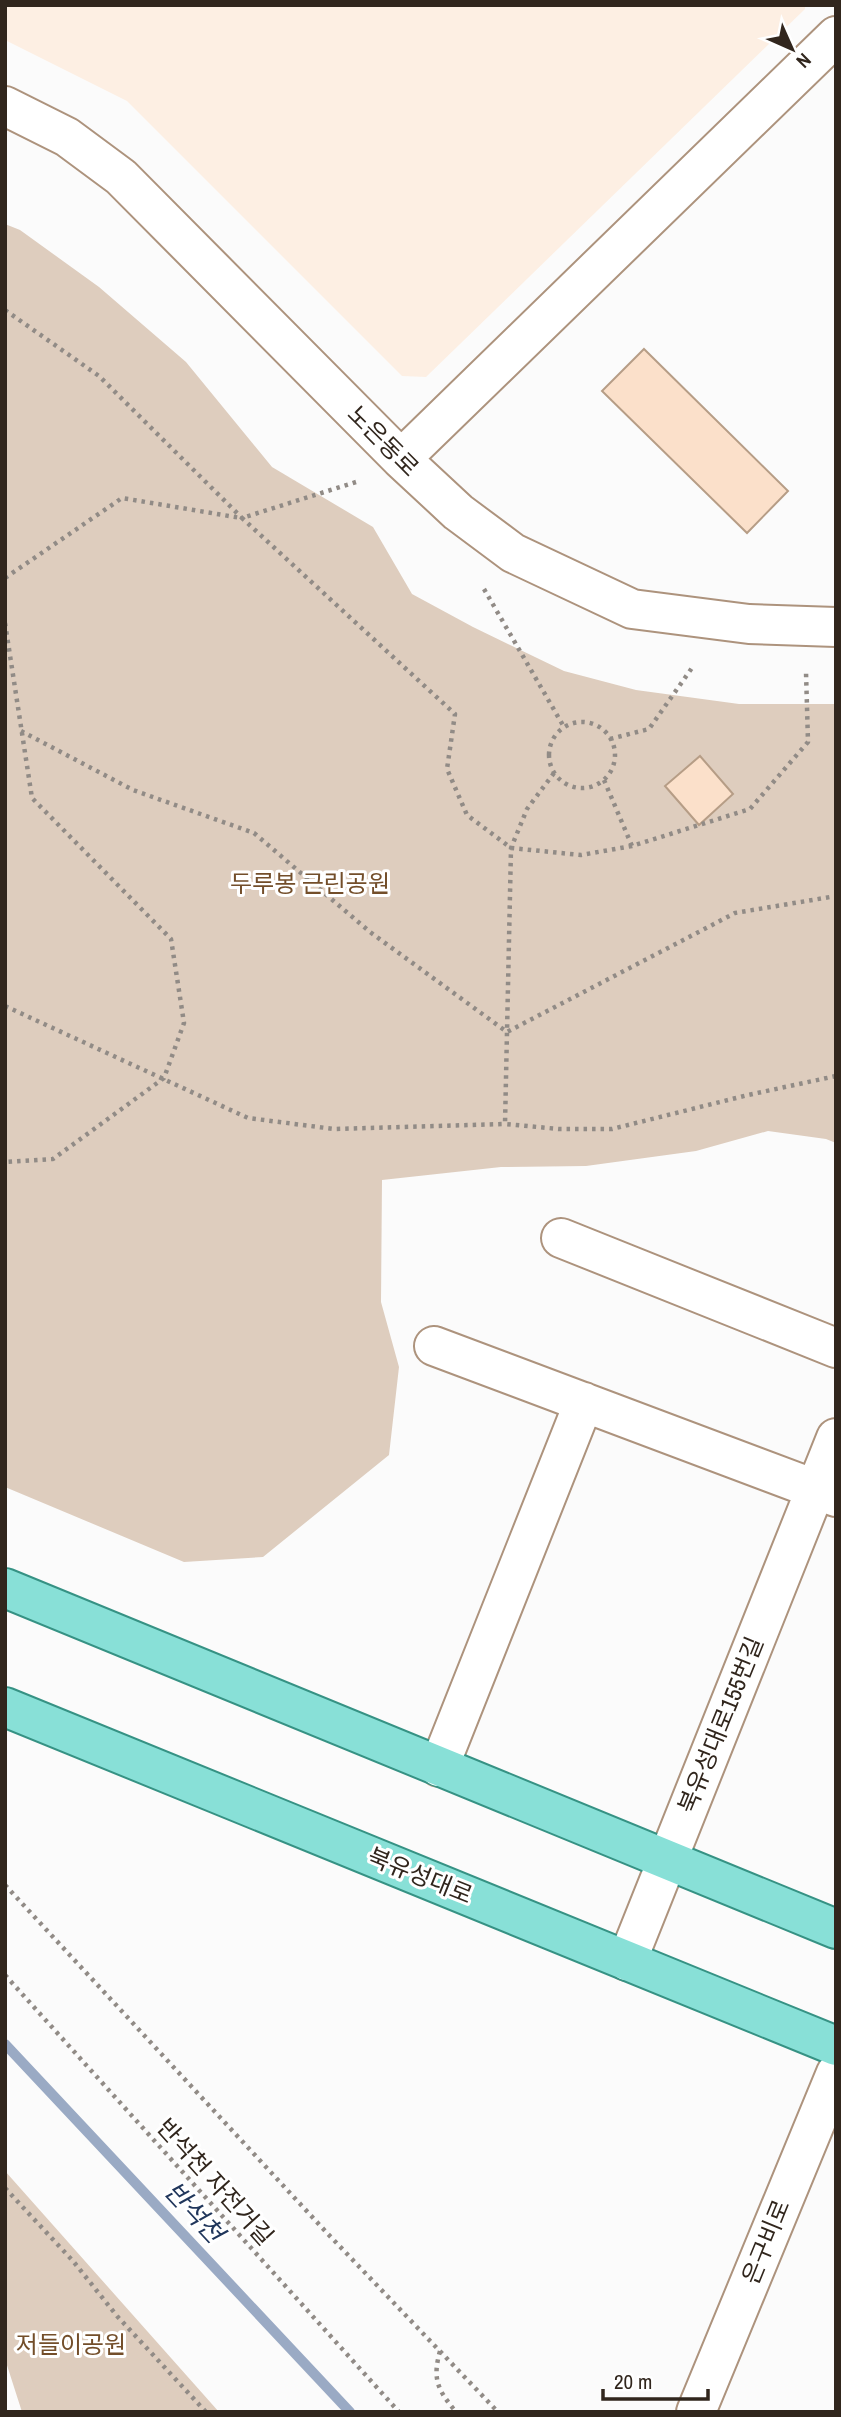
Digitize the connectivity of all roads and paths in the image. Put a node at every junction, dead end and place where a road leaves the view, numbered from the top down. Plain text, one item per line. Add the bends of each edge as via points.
1 (836, 36) edge
2 (5, 106) edge
3 (5, 310) edge
4 (401, 458) junction
5 (356, 482) dead end
6 (242, 518) junction
7 (5, 578) edge
8 (485, 589) dead end
9 (5, 624) edge
10 (836, 627) edge
11 (694, 665) dead end
12 (806, 672) dead end
13 (564, 727) junction
14 (22, 731) junction
15 (610, 739) junction
16 (554, 773) junction
17 (604, 780) junction
18 (632, 846) junction
19 (512, 848) junction
20 (836, 896) edge
21 (5, 1006) edge
22 (507, 1032) junction
23 (836, 1076) edge
24 (164, 1078) junction
25 (505, 1124) junction
26 (5, 1162) edge
27 (561, 1238) dead end
28 (434, 1346) dead end
29 (836, 1348) edge
30 (584, 1402) junction
31 (836, 1438) edge
32 (825, 1493) edge
33 (5, 1588) edge
34 (5, 1707) edge
35 (439, 1767) junction
36 (667, 1860) junction
37 (5, 1885) edge
38 (836, 1929) edge
39 (627, 1961) junction
40 (5, 1975) edge
41 (836, 2046) edge
42 (836, 2073) edge
43 (5, 2188) edge
44 (440, 2351) junction
45 (206, 2412) edge
46 (399, 2412) edge
47 (456, 2412) edge
48 (498, 2412) edge
49 (696, 2412) edge

1 - 4 street
2 - 4 street, 노은동로 via 67,137 121,177
3 - 6 path via 99,376
4 - 10 street, 노은동로 via 457,512 513,553 632,609 749,624
5 - 6 path
6 - 7 path via 122,498
6 - 19 path via 455,714 447,769 467,815
8 - 13 path
9 - 14 path
11 - 15 path via 649,729
12 - 18 path via 808,742 750,809
13 - 15 path via 595,725
13 - 16 path via 548,753
14 - 22 path via 133,790 254,833 369,932
14 - 24 path via 32,798 171,939 184,1023
15 - 17 path via 614,761
16 - 17 path via 571,787 593,786
16 - 19 path via 527,810
17 - 18 path
18 - 19 path via 581,855
19 - 22 path
20 - 22 path via 734,913
21 - 24 path
22 - 25 path
23 - 25 path via 612,1129
24 - 25 path via 248,1118 334,1129
24 - 26 path via 53,1159
27 - 29 street
28 - 30 street
30 - 32 street
30 - 35 street
31 - 32 street, 북유성대로155번길
32 - 36 street, 북유성대로155번길
33 - 35 main road
34 - 39 main road, 북유성대로
35 - 36 main road
36 - 38 main road
36 - 39 street, 북유성대로155번길
37 - 44 path
39 - 41 main road, 북유성대로
40 - 46 path, 반석천 자전거길
42 - 49 street, 은구비로
43 - 45 path
44 - 47 path via 435,2367 438,2389
44 - 48 path

